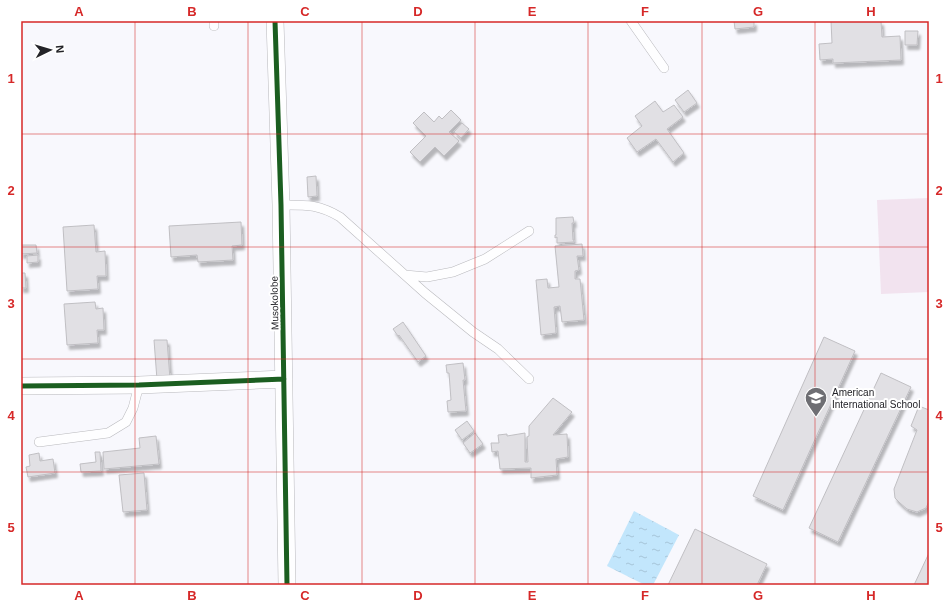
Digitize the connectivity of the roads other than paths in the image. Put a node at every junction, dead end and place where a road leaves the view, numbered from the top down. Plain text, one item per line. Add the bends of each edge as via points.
1 (275, 21) edge
2 (631, 21) edge
3 (664, 68) dead end
4 (281, 206) junction
5 (529, 231) dead end
6 (405, 275) junction
7 (284, 379) junction
8 (529, 379) dead end
9 (139, 385) junction
10 (21, 386) edge
11 (39, 442) dead end
12 (287, 585) edge

1 - 4 street, Musokolobe
2 - 3 lane
4 - 6 lane via 310,205 327,209 340,217
4 - 7 street, Musokolobe
5 - 6 lane via 485,260 453,272 427,277
6 - 8 lane via 425,294 498,349
7 - 9 street
7 - 12 street, Musokolobe
9 - 10 street
9 - 11 lane via 126,422 108,434

